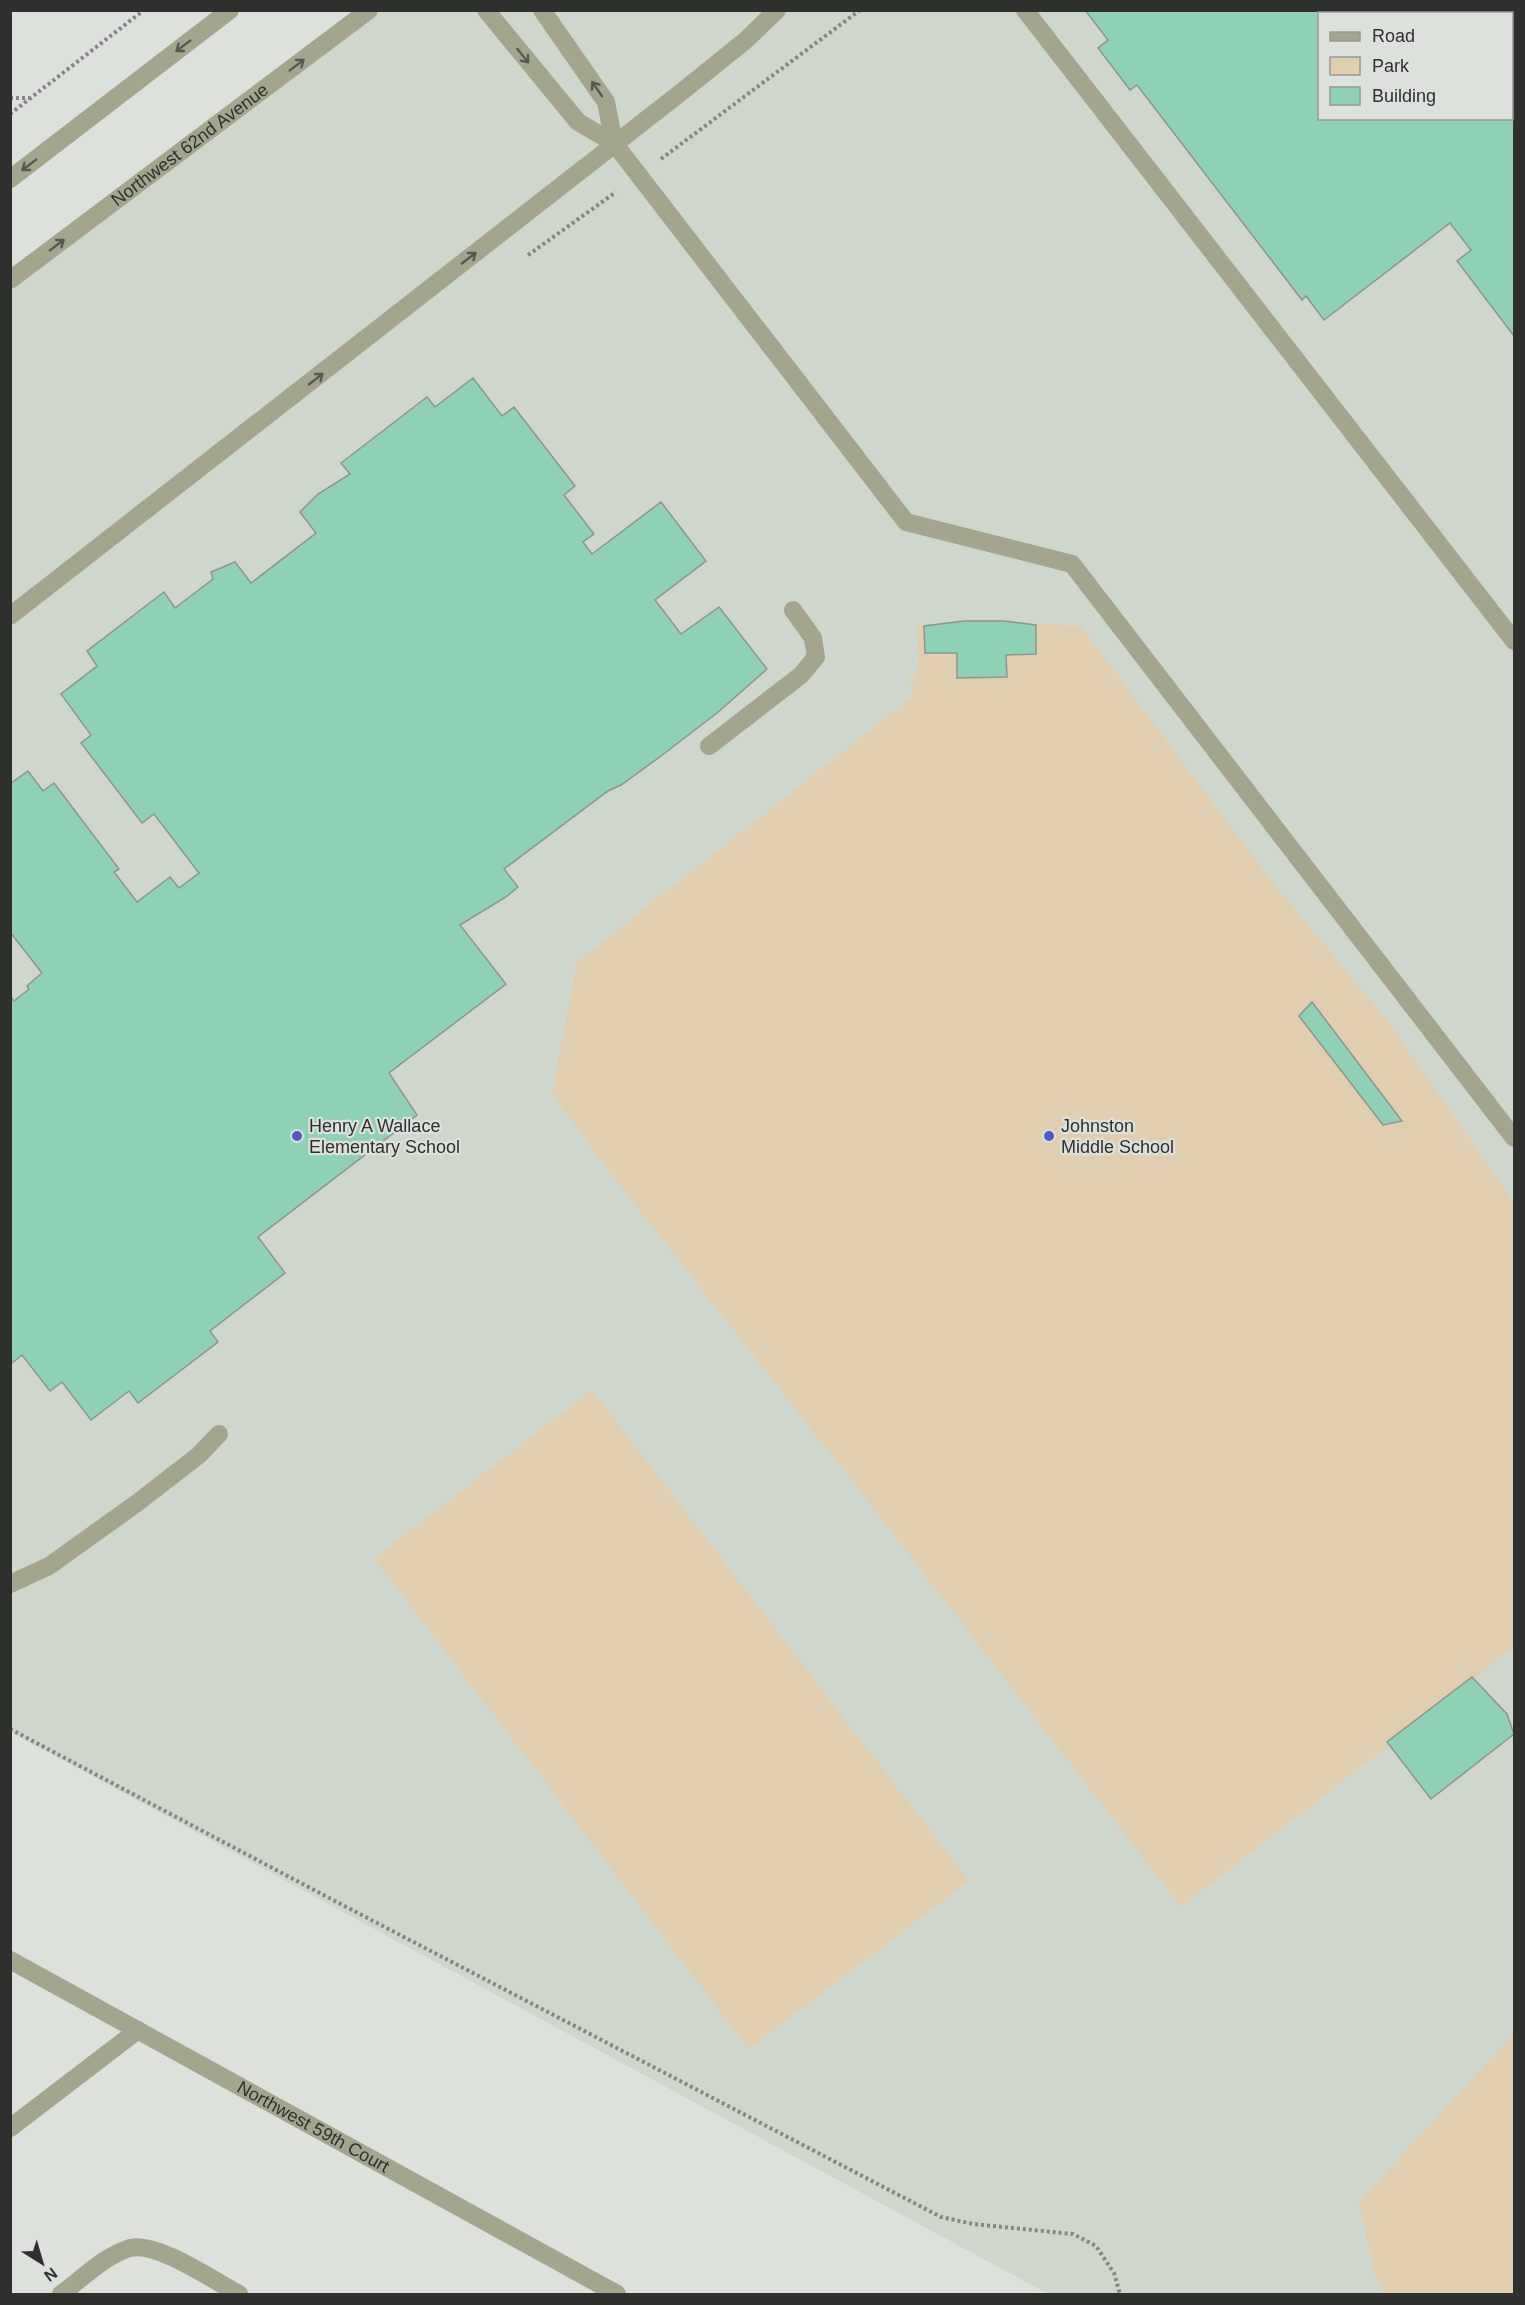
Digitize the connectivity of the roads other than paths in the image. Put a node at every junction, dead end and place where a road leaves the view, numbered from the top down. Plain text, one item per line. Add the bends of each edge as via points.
1 (230, 10) edge
2 (369, 10) edge
3 (486, 10) edge
4 (542, 10) edge
5 (777, 10) edge
6 (1025, 10) edge
7 (614, 143) junction
8 (10, 178) edge
9 (10, 280) edge
10 (793, 610) dead end
11 (10, 616) edge
12 (1515, 641) edge
13 (709, 746) dead end
14 (1515, 1138) edge
15 (219, 1434) dead end
16 (10, 1584) edge
17 (10, 1960) edge
18 (138, 2030) junction
19 (10, 2128) edge
20 (228, 2292) edge
21 (607, 2292) edge
22 (61, 2295) edge

1 -> 8 street
9 -> 2 street, Northwest 62nd Avenue
3 -> 7 street via 578,122
7 -> 4 street via 606,102
5 - 7 street via 746,40
6 - 12 street
11 -> 7 street
7 - 14 street via 906,522 1072,564
10 - 13 street via 813,638 816,657 801,675
15 - 16 street via 199,1455 137,1503 49,1566
17 - 18 street, Northwest 59th Court
18 - 19 street
18 - 21 street, Northwest 59th Court
20 - 22 street via 162,2251 131,2248 104,2261

